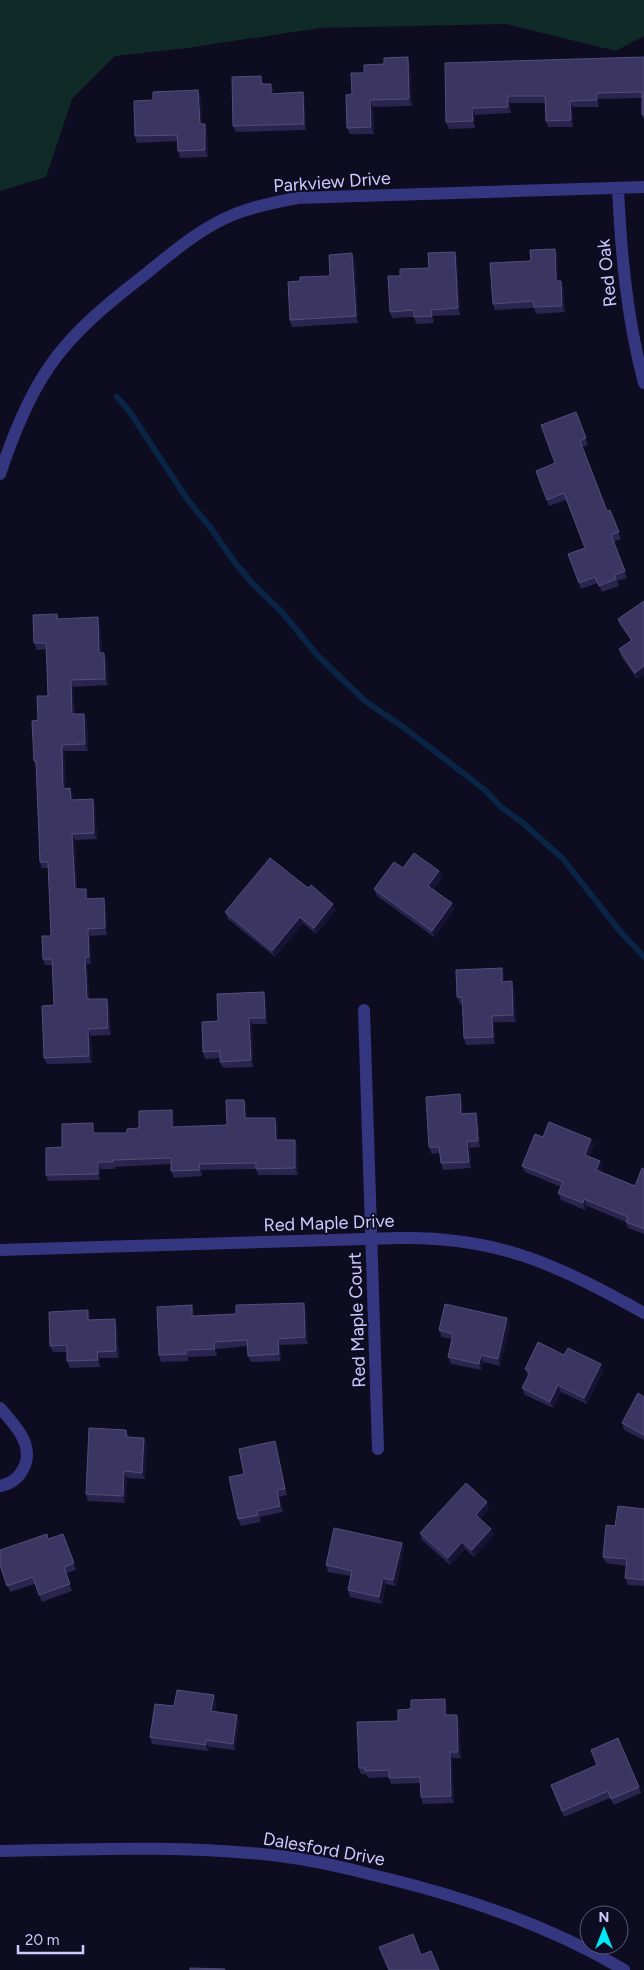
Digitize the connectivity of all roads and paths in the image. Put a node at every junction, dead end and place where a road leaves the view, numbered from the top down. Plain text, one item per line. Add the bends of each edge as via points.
1 (644, 187) edge
2 (618, 188) junction
3 (644, 383) edge
4 (0, 474) edge
5 (364, 1010) dead end
6 (372, 1239) junction
7 (0, 1250) edge
8 (644, 1313) edge
9 (0, 1408) edge
10 (378, 1449) dead end
11 (0, 1486) edge
12 (0, 1850) edge
13 (624, 1970) edge

1 - 2 street, Parkview Drive
2 - 3 street, Red Oak via 622,265
2 - 4 street, Parkview Drive via 306,198 278,201 234,214 179,247 99,311 70,341 48,368 25,411
5 - 6 street, Red Maple Court
6 - 7 street, Red Maple Drive
6 - 8 street, Red Maple Drive via 442,1239 495,1246 569,1273
6 - 10 street, Red Maple Court
9 - 11 street via 25,1442 27,1460 15,1480
12 - 13 street, Dalesford Drive via 189,1851 310,1861 413,1884 476,1904 534,1926

